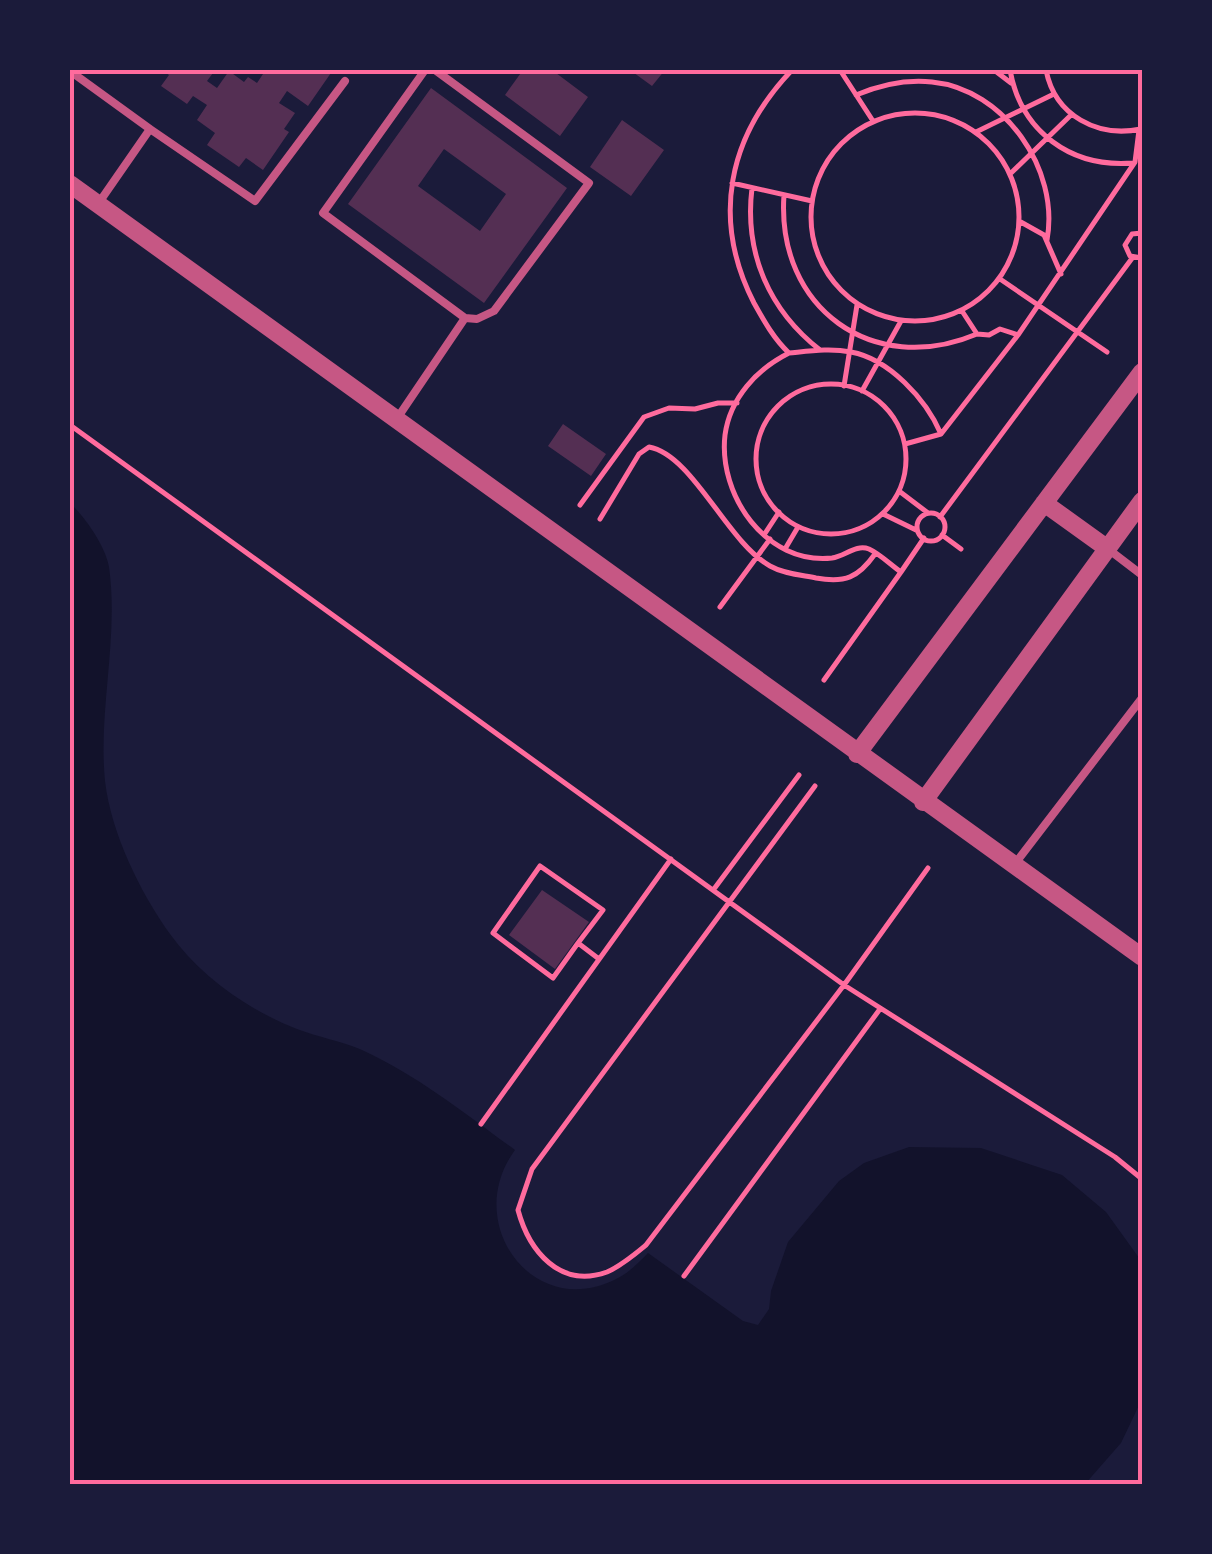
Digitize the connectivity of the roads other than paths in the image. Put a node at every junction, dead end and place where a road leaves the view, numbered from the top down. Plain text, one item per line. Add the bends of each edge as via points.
1 (425, 70) edge
2 (435, 70) edge
3 (70, 71) edge
4 (345, 80) dead end
5 (150, 129) junction
6 (70, 184) edge
7 (98, 204) junction
8 (465, 318) junction
9 (1142, 372) edge
10 (396, 420) junction
11 (1142, 501) edge
12 (1044, 503) junction
13 (1108, 549) junction
14 (1142, 574) edge
15 (1142, 698) edge
16 (857, 754) junction
17 (923, 802) junction
18 (1013, 866) junction
19 (1142, 958) edge

1 - 8 lane via 323,213
2 - 8 lane via 589,183 494,310
3 - 5 lane
4 - 5 lane via 255,201
5 - 7 lane
6 - 7 street
7 - 10 street
8 - 10 lane
9 - 12 street
10 - 16 street
11 - 13 street
12 - 13 street
12 - 16 street
13 - 14 lane
13 - 17 street
15 - 18 lane
16 - 17 street
17 - 18 street
18 - 19 street

